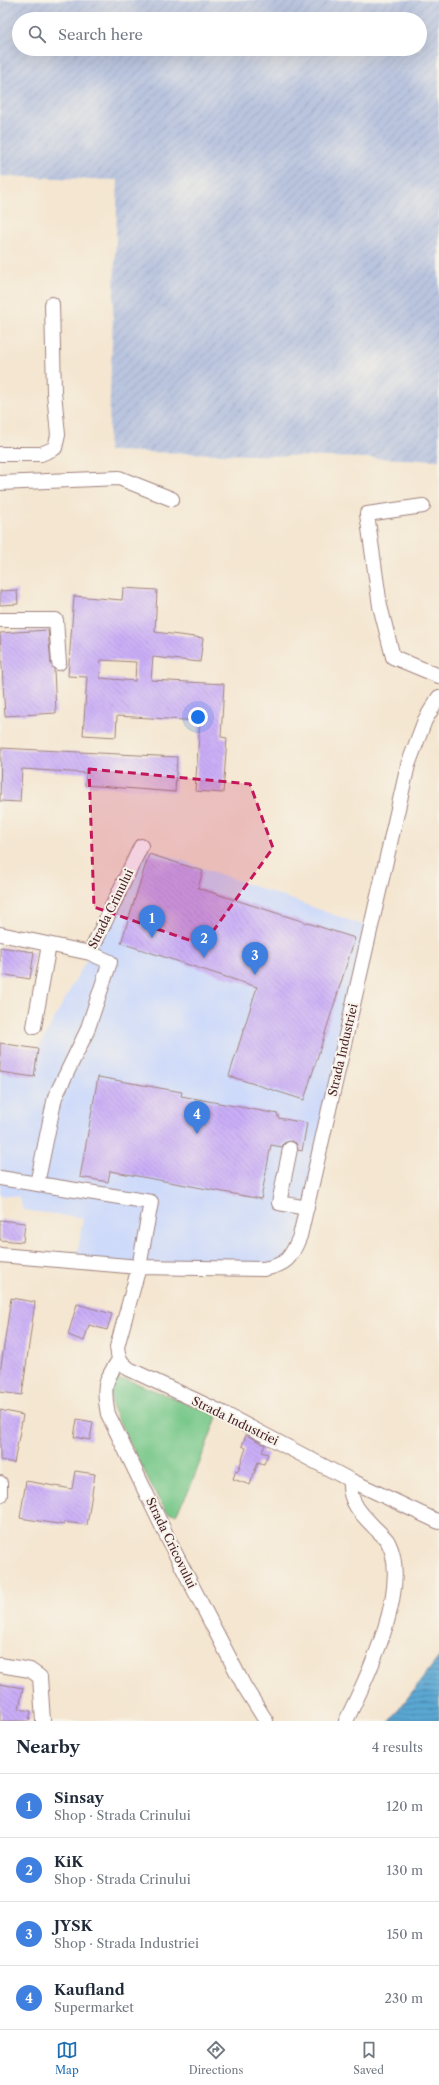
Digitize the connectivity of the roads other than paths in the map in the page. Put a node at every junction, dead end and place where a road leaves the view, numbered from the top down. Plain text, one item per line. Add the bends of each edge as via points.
1 (52, 304) dead end
2 (0, 454) edge
3 (0, 483) edge
4 (172, 499) dead end
5 (423, 506) dead end
6 (0, 620) edge
7 (59, 664) dead end
8 (439, 676) edge
9 (439, 697) edge
10 (141, 846) dead end
11 (0, 934) edge
12 (49, 945) junction
13 (90, 953) junction
14 (34, 1027) dead end
15 (290, 1149) dead end
16 (0, 1178) edge
17 (37, 1184) junction
18 (307, 1208) junction
19 (0, 1255) edge
20 (140, 1267) junction
21 (119, 1360) junction
22 (350, 1480) junction
23 (0, 1483) edge
24 (0, 1495) edge
25 (439, 1522) edge
26 (0, 1665) edge
27 (43, 1721) edge
28 (266, 1721) edge
29 (346, 1721) edge

1 - 2 street via 54,392 58,435 55,448 42,454
3 - 4 street via 119,478
5 - 8 street via 367,514 380,606 393,657
6 - 7 street via 56,620
9 - 18 street, Strada Industriei via 425,720 408,765
10 - 13 street, Strada Crinului
11 - 12 street, Strada Crinului
12 - 13 street, Strada Crinului
12 - 14 street
13 - 17 street via 110,962 86,1031 55,1097
15 - 18 street via 279,1203
16 - 17 street
17 - 20 street via 151,1202
18 - 20 street, Strada Industriei via 294,1251 288,1260 278,1266 263,1269
19 - 20 street, Strada Industriei
20 - 21 street via 117,1347
21 - 22 street, Strada Industriei via 144,1378 223,1413
21 - 28 street, Strada Cricovului via 107,1377 105,1386 104,1396 108,1414 174,1551 244,1686
22 - 25 street, Strada Industriei
22 - 29 street via 349,1491 352,1501 388,1542 395,1566 391,1609 379,1647
23 - 24 street
26 - 27 street via 30,1670 40,1677

